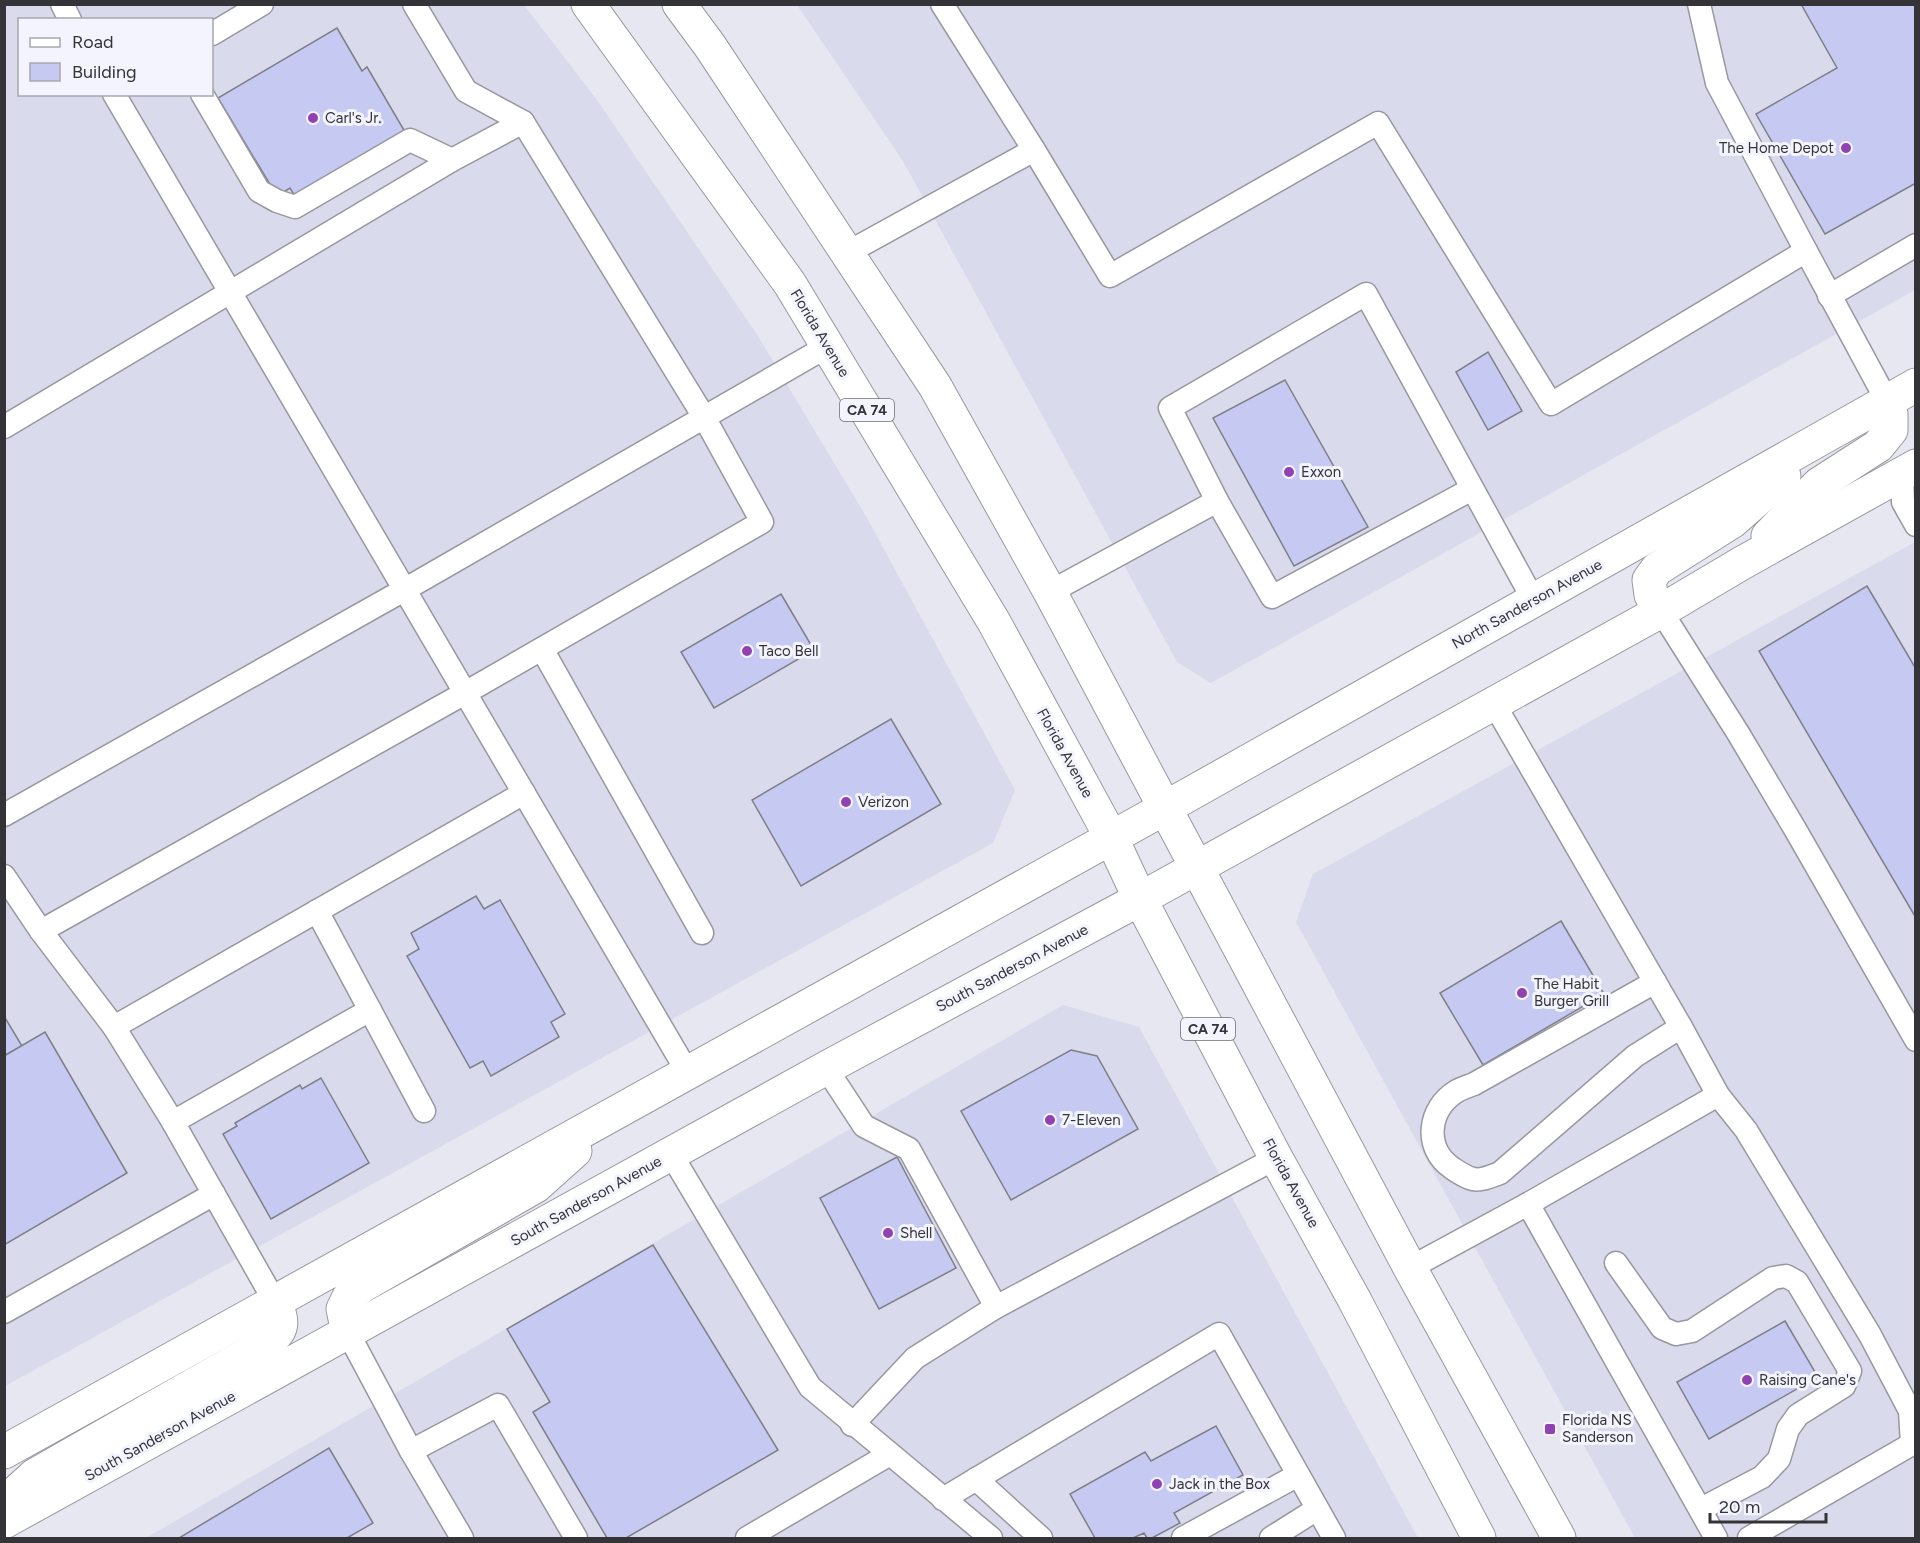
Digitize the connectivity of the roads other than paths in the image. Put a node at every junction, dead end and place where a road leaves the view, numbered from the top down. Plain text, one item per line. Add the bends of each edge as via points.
1 (62, 4) edge
2 (262, 4) edge
3 (414, 4) edge
4 (588, 4) edge
5 (679, 4) edge
6 (942, 4) edge
7 (1699, 4) edge
8 (69, 18) edge
9 (213, 33) edge
10 (115, 96) edge
11 (203, 96) edge
12 (523, 122) junction
13 (1034, 150) junction
14 (452, 160) junction
15 (1916, 245) edge
16 (1806, 250) junction
17 (847, 253) junction
18 (230, 293) junction
19 (1829, 296) junction
20 (828, 346) junction
21 (1916, 385) edge
22 (1887, 401) junction
23 (704, 417) junction
24 (4, 427) edge
25 (1832, 433) junction
26 (1909, 469) edge
27 (1472, 489) junction
28 (1217, 501) junction
29 (1916, 525) edge
30 (1742, 563) junction
31 (404, 590) junction
32 (1050, 592) junction
33 (1534, 601) junction
34 (1661, 611) junction
35 (542, 649) junction
36 (465, 693) junction
37 (1493, 702) junction
38 (524, 794) junction
39 (4, 815) edge
40 (1138, 822) junction
41 (1197, 868) junction
42 (4, 876) edge
43 (1140, 899) junction
44 (317, 911) junction
45 (41, 931) junction
46 (702, 933) dead end
47 (1655, 982) junction
48 (370, 1010) junction
49 (114, 1027) junction
50 (1681, 1027) junction
51 (1916, 1041) edge
52 (826, 1068) junction
53 (688, 1073) junction
54 (1718, 1095) junction
55 (424, 1111) dead end
56 (619, 1112) junction
57 (173, 1122) junction
58 (671, 1154) junction
59 (1276, 1158) junction
60 (214, 1194) junction
61 (1528, 1204) junction
62 (1616, 1263) dead end
63 (1410, 1268) junction
64 (275, 1302) junction
65 (996, 1307) junction
66 (4, 1312) edge
67 (348, 1332) junction
68 (852, 1425) junction
69 (411, 1451) junction
70 (1914, 1451) edge
71 (4, 1452) edge
72 (890, 1454) junction
73 (1298, 1475) junction
74 (976, 1479) junction
75 (944, 1499) junction
76 (4, 1503) edge
77 (1317, 1509) junction
78 (1701, 1509) junction
79 (4, 1522) edge
80 (462, 1539) edge
81 (576, 1539) edge
82 (747, 1539) edge
83 (991, 1539) edge
84 (1041, 1539) edge
85 (1183, 1539) edge
86 (1271, 1539) edge
87 (1334, 1539) edge
88 (1479, 1539) edge
89 (1559, 1539) edge
90 (1716, 1539) edge
91 (1749, 1539) edge

1 - 8 lane
2 - 9 lane
3 - 12 lane via 466,91
4 - 20 main road, Florida Avenue / CA 74 via 790,284
5 - 17 main road, Florida Avenue
6 - 13 lane
7 - 16 lane via 1717,83
10 - 18 lane
11 - 14 lane via 259,191 295,207 411,140
12 - 14 lane
12 - 23 lane
13 - 16 lane via 1110,276 1378,123 1551,404
13 - 17 lane
14 - 18 lane
15 - 19 lane
16 - 19 lane
17 - 32 main road, Florida Avenue via 934,386
18 - 24 lane
18 - 31 lane
19 - 22 lane
20 - 23 lane
20 - 40 main road, Florida Avenue / CA 74 via 994,622
21 - 22 main road, North Sanderson Avenue
22 - 25 main road, North Sanderson Avenue
22 - 30 main road via 1891,430 1878,446 1819,484
23 - 31 lane
23 - 35 lane via 762,522
25 - 33 main road, North Sanderson Avenue
25 - 34 main road via 1733,521 1656,569 1649,580 1651,595
26 - 29 lane via 1903,502
26 - 30 main road
27 - 28 lane via 1272,597
27 - 28 lane via 1365,294 1170,408
27 - 33 lane
28 - 32 lane
30 - 34 main road
31 - 36 lane
31 - 39 lane
32 - 40 main road, Florida Avenue
33 - 40 main road, North Sanderson Avenue
34 - 37 main road
34 - 51 lane via 1795,829
35 - 36 lane
35 - 46 lane
36 - 38 lane
36 - 45 lane
37 - 41 main road
37 - 47 lane
38 - 44 lane
38 - 53 lane
40 - 41 main road, Florida Avenue
40 - 43 main road, Florida Avenue / CA 74
40 - 53 main road
41 - 43 main road, South Sanderson Avenue
41 - 63 main road, Florida Avenue
42 - 45 lane
43 - 52 main road, South Sanderson Avenue
43 - 59 main road, Florida Avenue / CA 74
44 - 48 lane
44 - 49 lane
45 - 49 lane
47 - 50 lane
47 - 50 lane via 1458,1090 1435,1115 1431,1132 1435,1151 1446,1164 1474,1179 1500,1173 1635,1056
48 - 55 lane
48 - 57 lane
49 - 57 lane
50 - 54 lane
52 - 58 main road, South Sanderson Avenue
52 - 65 lane via 864,1126 909,1149
53 - 56 main road
54 - 61 lane
54 - 70 lane via 1746,1130 1870,1335 1910,1411
56 - 64 main road
56 - 67 main road via 536,1186 350,1295 343,1309
57 - 60 lane
58 - 67 main road, South Sanderson Avenue
58 - 68 lane via 810,1388
59 - 65 lane
59 - 88 main road, Florida Avenue / CA 74
60 - 64 lane
60 - 66 lane
61 - 63 lane
61 - 78 lane
62 - 78 lane via 1662,1328 1676,1334 1692,1331 1773,1278 1786,1276 1797,1282 1850,1371 1844,1386 1798,1415 1788,1429 1779,1459 1762,1477
63 - 89 main road, Florida Avenue
64 - 71 main road
64 - 76 main road via 281,1328 265,1344 35,1475
65 - 68 lane via 915,1358
67 - 69 lane
67 - 79 main road, South Sanderson Avenue
68 - 72 lane
69 - 80 lane
69 - 81 lane via 498,1405
70 - 91 lane
72 - 75 lane
72 - 82 lane
73 - 74 lane via 1219,1334
73 - 77 lane
73 - 85 lane
74 - 75 lane
74 - 84 lane
75 - 83 lane
77 - 86 lane
77 - 87 lane
78 - 90 lane

